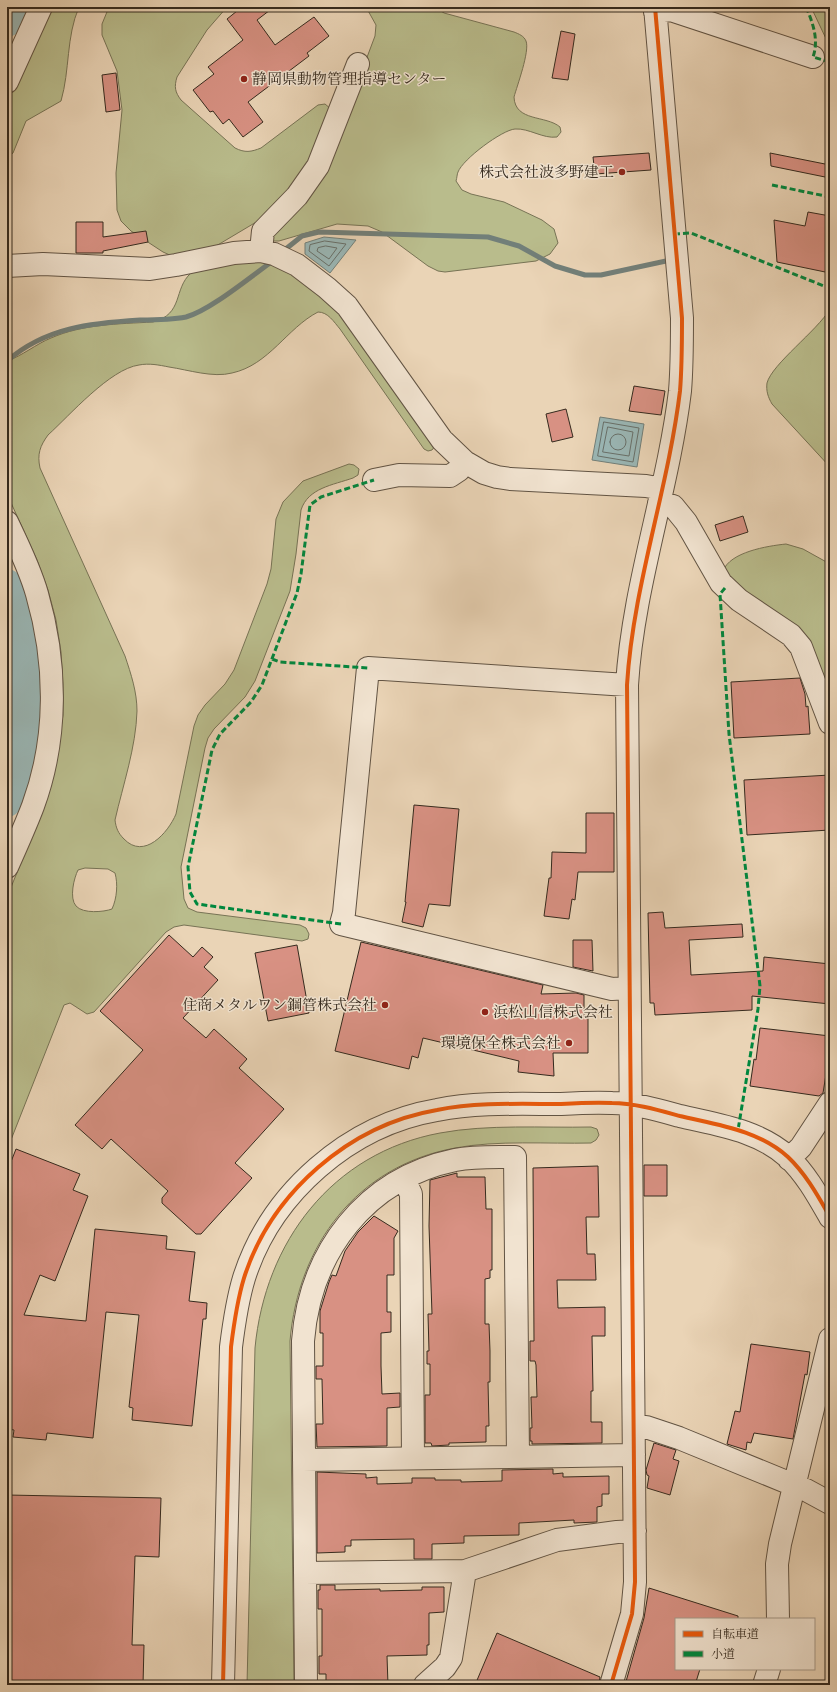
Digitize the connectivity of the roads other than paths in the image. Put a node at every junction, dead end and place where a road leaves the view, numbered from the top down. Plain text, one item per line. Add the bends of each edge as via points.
1 (41, 7) edge
2 (655, 9) edge
3 (814, 57) dead end
4 (358, 64) dead end
5 (7, 82) edge
6 (261, 251) junction
7 (7, 266) edge
8 (465, 462) junction
9 (374, 480) dead end
10 (660, 496) junction
11 (7, 522) edge
12 (627, 685) junction
13 (830, 723) edge
14 (7, 867) edge
15 (630, 988) junction
16 (830, 1103) edge
17 (631, 1105) junction
18 (789, 1159) junction
19 (404, 1179) junction
20 (830, 1217) edge
21 (830, 1339) edge
22 (634, 1427) junction
23 (634, 1455) junction
24 (518, 1457) junction
25 (413, 1458) junction
26 (304, 1460) junction
27 (795, 1485) junction
28 (830, 1503) edge
29 (635, 1531) junction
30 (465, 1571) junction
31 (305, 1573) junction
32 (778, 1618) edge
33 (769, 1670) edge
34 (223, 1685) edge
35 (306, 1685) edge
36 (425, 1685) edge
37 (611, 1685) edge
38 (764, 1685) edge

1 - 5 street
2 - 3 street via 671,10
2 - 10 street via 682,318 679,397
4 - 6 street via 318,166 297,196 263,231
6 - 7 street via 234,253 150,269 49,264
6 - 8 street via 297,265 347,306 442,440
8 - 9 street via 450,476 399,475
8 - 10 street via 484,473 510,479 646,486
10 - 12 street via 630,645
10 - 13 street via 678,511 686,522 713,573 729,593 792,635 801,647
11 - 14 street via 37,593 47,638 52,684 52,715 42,775 33,805
12 - 15 street
12 - 15 street via 368,668 341,924 612,989
15 - 17 street
16 - 18 street via 801,1147
17 - 18 street via 747,1133 774,1147
17 - 22 street
17 - 34 street via 613,1103 459,1106 412,1116 367,1134 327,1160 305,1180 278,1212 265,1232 247,1271 234,1323
18 - 20 street via 808,1179
19 - 24 street via 456,1160 516,1157
19 - 25 street via 411,1194
19 - 26 street via 379,1195 354,1216 331,1248 314,1283 307,1309 303,1341
21 - 27 street
22 - 23 street
22 - 27 street via 653,1429
23 - 24 street
23 - 29 street
24 - 25 street
25 - 26 street
26 - 31 street
27 - 28 street
27 - 32 street via 777,1564
29 - 30 street via 557,1540
29 - 37 street via 633,1604
30 - 31 street
30 - 36 street via 451,1658
31 - 35 street
33 - 38 street

